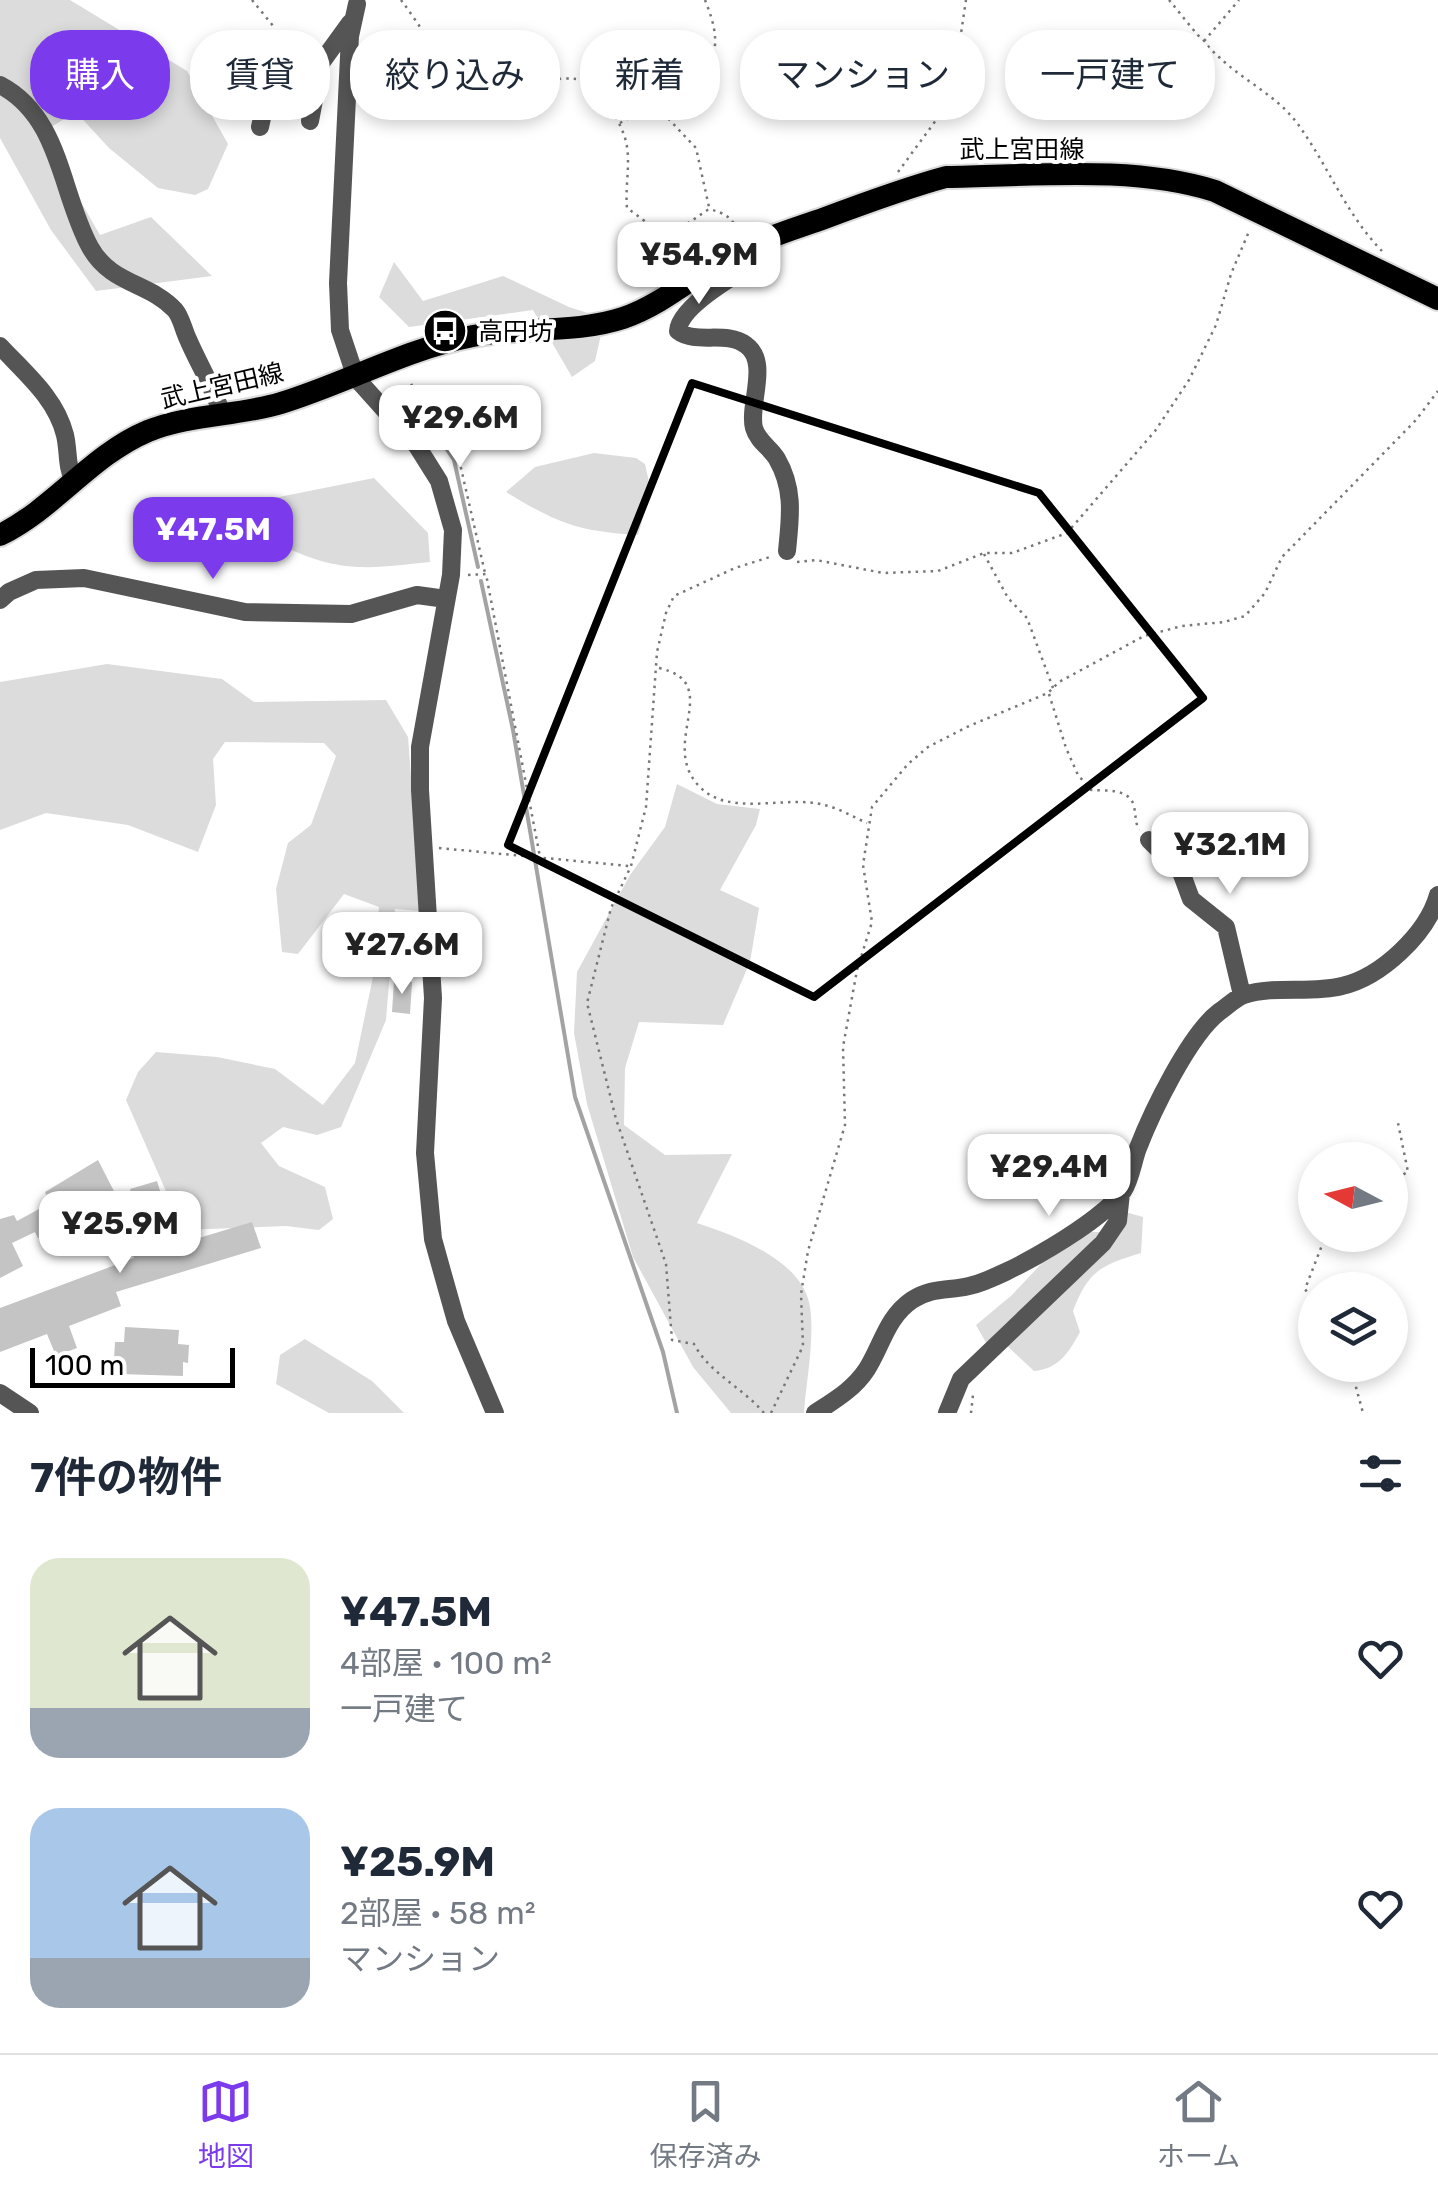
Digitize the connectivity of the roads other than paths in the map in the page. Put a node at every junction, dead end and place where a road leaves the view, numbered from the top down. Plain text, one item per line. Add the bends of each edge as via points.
1 (330, 51) edge
2 (0, 85) edge
3 (262, 120) edge
4 (260, 127) dead end
5 (753, 244) junction
6 (1438, 299) edge
7 (0, 346) edge
8 (356, 378) junction
9 (222, 414) junction
10 (74, 482) junction
11 (0, 535) edge
12 (787, 552) road end
13 (446, 598) junction
14 (0, 600) edge
15 (1149, 840) road end
16 (1438, 896) edge
17 (1242, 995) junction
18 (1121, 1193) junction
19 (0, 1394) edge
20 (30, 1413) edge
21 (495, 1413) edge
22 (816, 1413) edge
23 (947, 1413) edge

1 - 8 street via 356,11 338,283 340,330
2 - 9 street via 41,120 96,256 122,281 178,312
3 - 4 street
5 - 6 main road, 武上宮田線 via 946,177 1148,176 1215,191
5 - 8 main road, 武上宮田線 via 626,316 577,329 462,338
5 - 12 street via 768,255 682,315 678,331 728,338 748,346 756,360 754,427 776,456 792,496
7 - 10 street via 57,412
8 - 9 main road, 武上宮田線
8 - 13 street via 417,446 439,482 453,530
9 - 10 main road, 武上宮田線 via 146,432
10 - 11 main road, 武上宮田線
13 - 14 street via 417,594 351,614 245,612 84,578 36,580
13 - 21 street via 420,748 433,998 425,1114 428,1196 456,1321
15 - 17 street via 1181,872 1192,898 1226,926
16 - 17 street via 1406,946 1372,973 1343,986
17 - 18 street via 1213,1017 1183,1058
18 - 22 street via 1076,1231 1013,1268 912,1300 894,1316 866,1370
18 - 23 street via 1118,1221 1103,1242 961,1378
19 - 20 street

